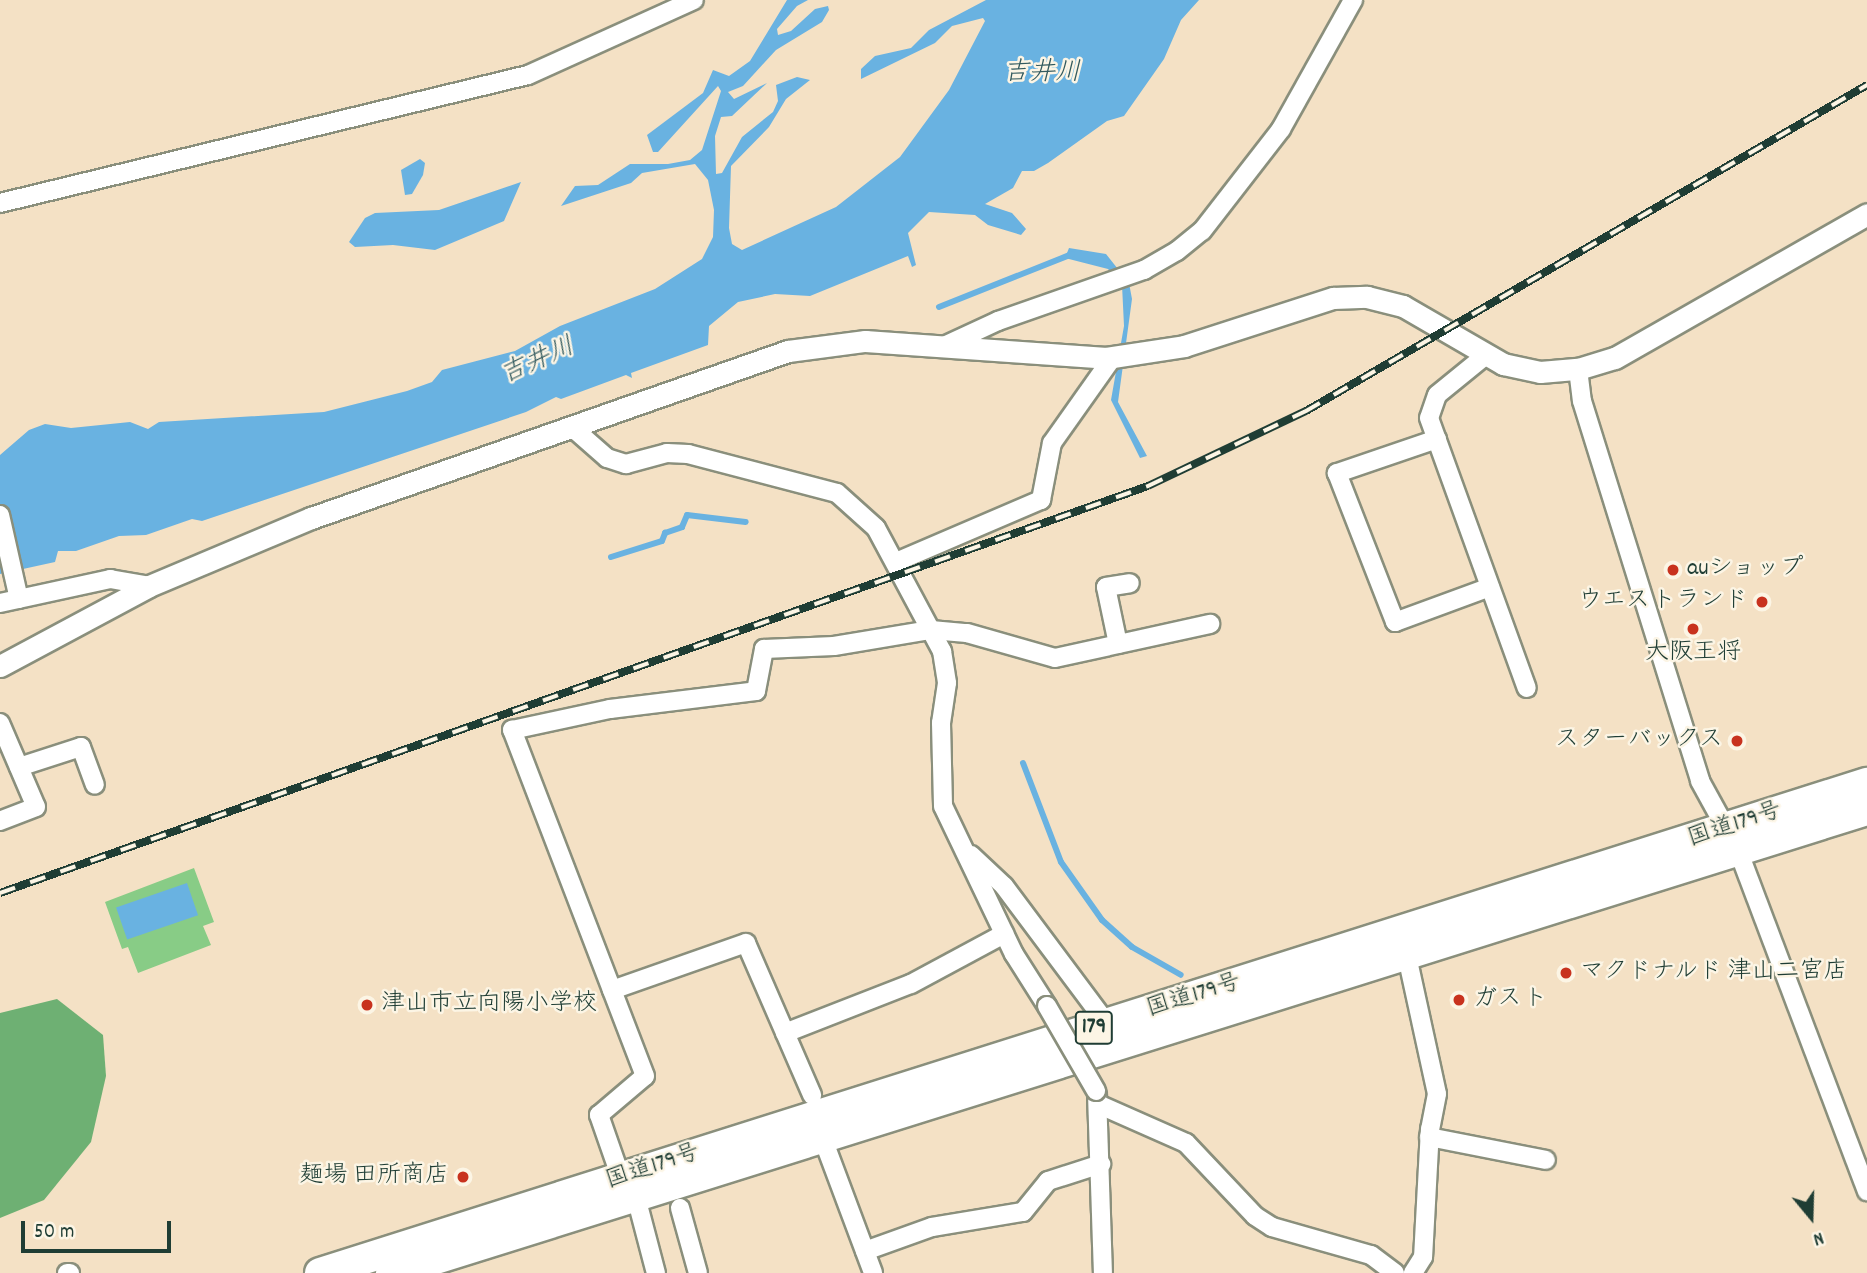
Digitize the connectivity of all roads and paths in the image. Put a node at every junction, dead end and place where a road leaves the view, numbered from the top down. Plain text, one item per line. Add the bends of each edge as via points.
1 (694, 0) edge
2 (1353, 0) edge
3 (0, 203) edge
4 (1867, 214) edge
5 (941, 347) junction
6 (1486, 355) junction
7 (1113, 356) junction
8 (1578, 369) junction
9 (574, 429) junction
10 (1437, 439) junction
11 (0, 514) edge
12 (896, 562) junction
13 (1130, 583) dead end
14 (149, 586) junction
15 (1490, 587) junction
16 (19, 599) junction
17 (0, 603) edge
18 (1210, 624) dead end
19 (931, 631) junction
20 (1118, 644) junction
21 (0, 666) edge
22 (1527, 688) dead end
23 (0, 723) edge
24 (19, 767) junction
25 (1867, 783) edge
26 (95, 785) dead end
27 (1867, 810) edge
28 (0, 821) edge
29 (1733, 839) junction
30 (963, 848) junction
31 (1004, 934) junction
32 (1404, 944) junction
33 (612, 990) junction
34 (785, 1033) junction
35 (1115, 1034) junction
36 (812, 1095) dead end
37 (1098, 1098) junction
38 (1429, 1137) junction
39 (823, 1139) junction
40 (1546, 1160) dead end
41 (1101, 1164) junction
42 (629, 1188) junction
43 (1867, 1191) edge
44 (680, 1208) dead end
45 (865, 1251) junction
46 (320, 1273) edge
47 (391, 1273) edge
48 (656, 1273) edge
49 (698, 1273) edge
50 (873, 1273) edge
51 (1103, 1273) edge
52 (1395, 1273) edge
53 (1413, 1273) edge

1 - 3 street via 528,75
2 - 5 street via 1281,129 1202,231 1144,270 998,321
4 - 8 street via 1615,358
5 - 7 street
5 - 9 street via 865,341 788,351
6 - 7 street via 1403,306 1367,297 1333,298 1184,346
6 - 8 street via 1503,365 1540,372
6 - 10 street via 1437,395 1429,418
7 - 12 street via 1052,443 1041,500
8 - 29 street via 1582,401 1700,781
9 - 12 street via 607,458 626,464 667,453 688,454 836,493 876,528
9 - 14 street via 311,517
10 - 15 street
10 - 15 street via 1337,472 1395,622
11 - 16 street
12 - 19 street
13 - 20 street via 1106,587
14 - 16 street via 110,579
14 - 21 street
15 - 22 street
16 - 17 street
18 - 20 street
19 - 20 street via 968,633 1055,658
19 - 30 street via 942,651 947,683 941,723 943,806
19 - 33 street via 834,646 764,649 756,691 610,709 512,730
23 - 24 street
24 - 26 street via 81,747
24 - 28 street via 36,807
25 - 29 highway, 国道179号 / 179
27 - 29 highway, 国道179号 / 179
29 - 32 highway, 国道179号 / 179
29 - 43 street
30 - 31 street
30 - 35 street via 1004,886
31 - 34 street via 911,984
31 - 37 street, bridge
32 - 35 highway, 国道179号 / 179
32 - 38 street via 1437,1094
33 - 34 street via 746,943
33 - 42 street via 645,1076 599,1115
34 - 36 street
35 - 39 highway, 国道179号 / 179
35 - 42 highway, 国道179号 / 179
37 - 41 street
37 - 52 street via 1186,1143 1255,1216 1272,1227 1371,1255
38 - 40 street
38 - 53 street via 1423,1257
39 - 42 highway, 国道179号 / 179
39 - 45 street
41 - 45 street via 1048,1181 1023,1212 932,1227
41 - 51 street
42 - 46 highway, 国道179号 / 179
42 - 47 highway, 国道179号 / 179
42 - 48 street
44 - 49 street
45 - 50 street

